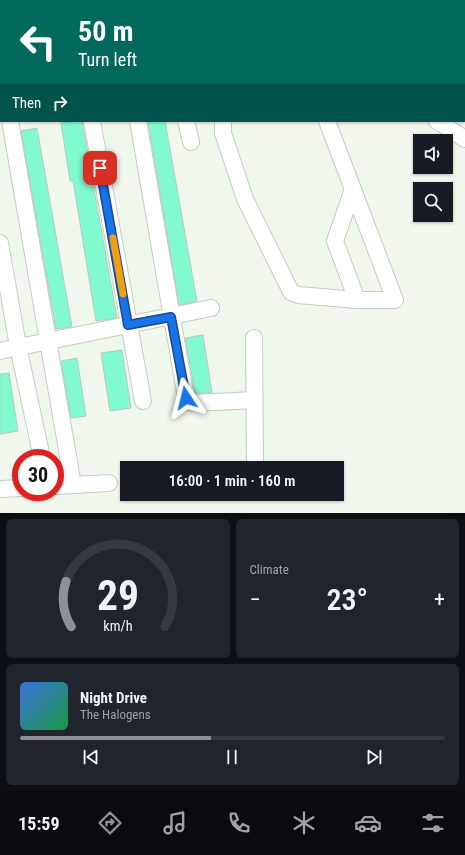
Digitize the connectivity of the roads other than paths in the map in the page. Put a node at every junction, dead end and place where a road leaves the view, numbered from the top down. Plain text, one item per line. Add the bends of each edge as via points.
1 (10, 122) edge
2 (92, 122) edge
3 (138, 122) edge
4 (186, 122) edge
5 (223, 122) edge
6 (327, 122) edge
7 (440, 122) edge
8 (465, 139) edge
9 (191, 142) dead end
10 (352, 189) junction
11 (0, 243) edge
12 (358, 300) junction
13 (211, 308) dead end
14 (171, 317) junction
15 (128, 325) junction
16 (254, 338) dead end
17 (48, 342) junction
18 (18, 346) junction
19 (0, 351) edge
20 (143, 400) dead end
21 (254, 400) junction
22 (40, 449) edge
23 (255, 461) edge
24 (109, 483) dead end
25 (73, 485) junction
26 (64, 486) edge
27 (12, 488) edge
28 (0, 489) edge

1 - 17 street
2 - 15 street
3 - 14 street
4 - 9 street
5 - 12 street via 223,133 246,199 291,292 298,295
6 - 10 street
7 - 8 street
10 - 12 street via 335,242
10 - 12 street via 395,300
11 - 18 street
13 - 14 street
14 - 15 street
14 - 21 street via 186,398 189,402
15 - 17 street
15 - 20 street
16 - 21 street
17 - 18 street
17 - 25 street
18 - 19 street
18 - 22 street
21 - 23 street
24 - 25 street
25 - 26 street
27 - 28 street

